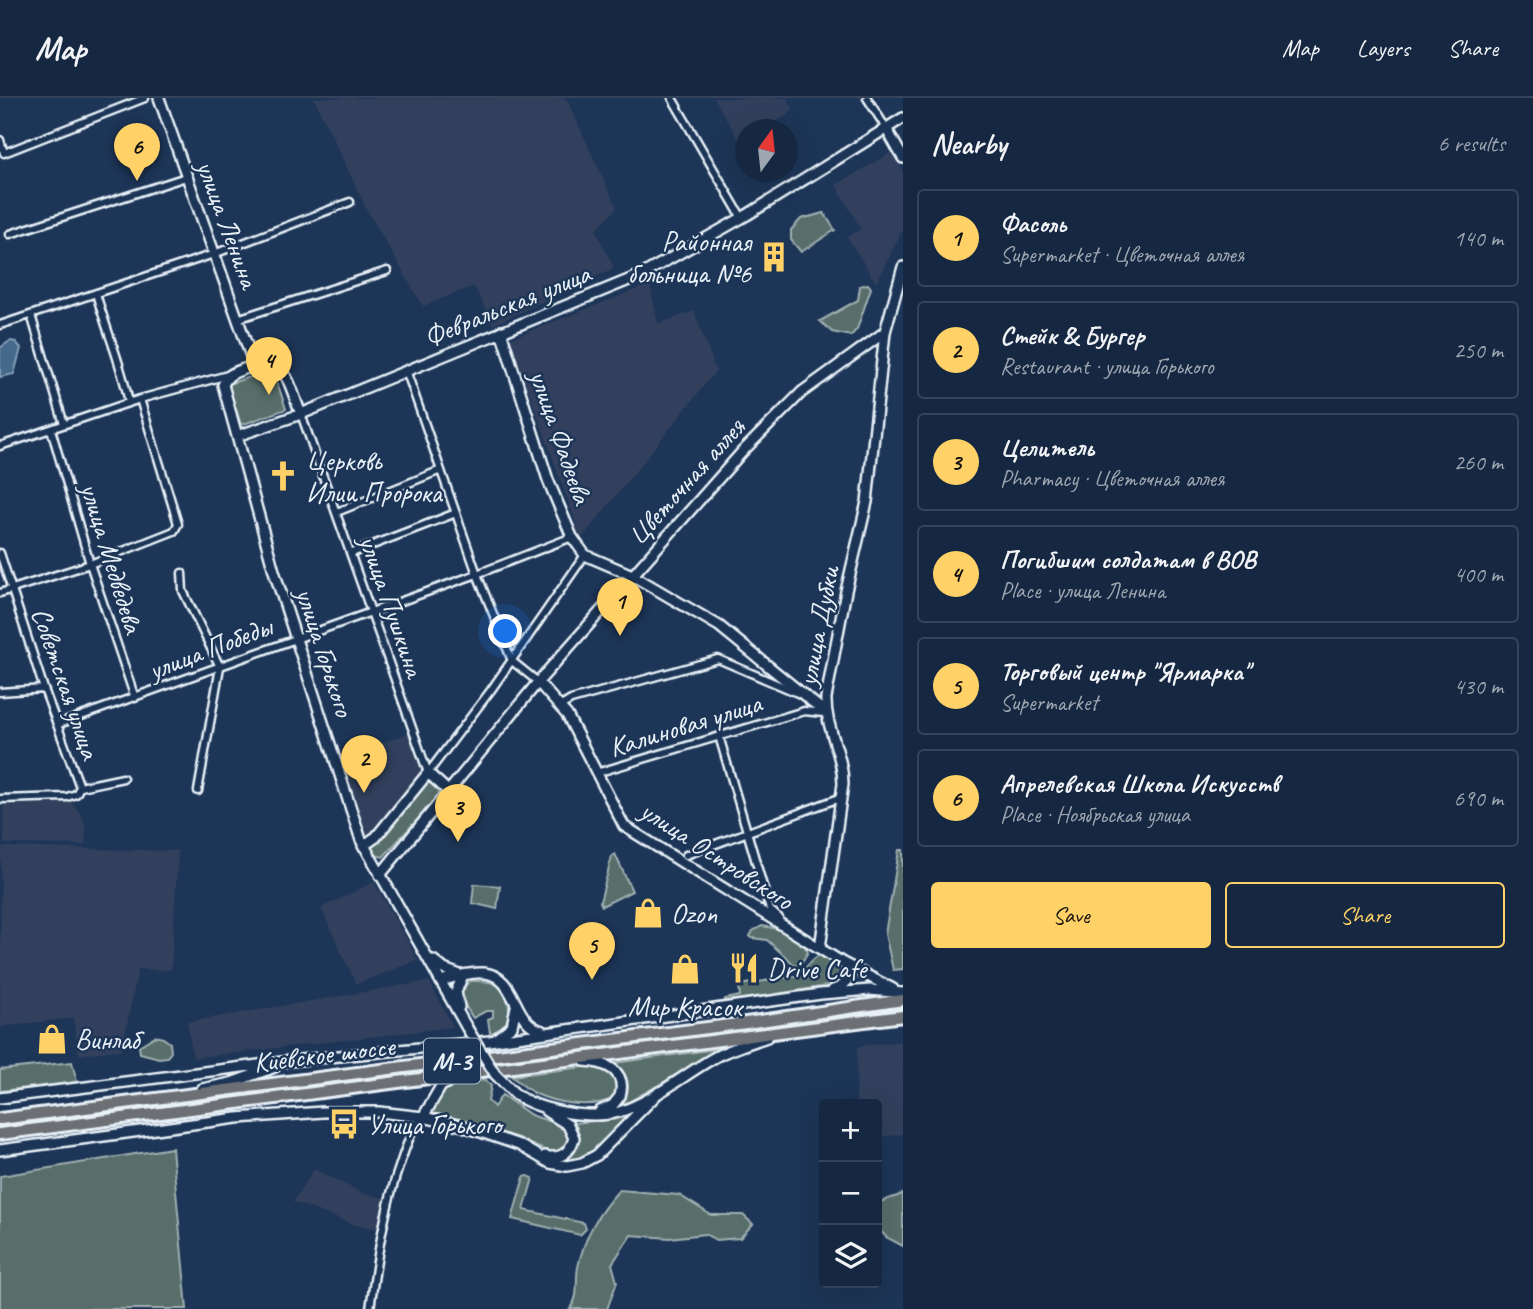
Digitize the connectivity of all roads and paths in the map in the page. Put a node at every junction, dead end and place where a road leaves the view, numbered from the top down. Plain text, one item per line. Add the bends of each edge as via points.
1 (145, 98) edge
2 (159, 98) edge
3 (672, 98) edge
4 (867, 98) edge
5 (903, 118) edge
6 (886, 128) junction
7 (0, 140) edge
8 (903, 158) edge
9 (186, 177) junction
10 (350, 202) dead end
11 (742, 218) junction
12 (10, 234) dead end
13 (214, 254) junction
14 (903, 267) edge
15 (387, 271) dead end
16 (96, 293) junction
17 (30, 315) junction
18 (237, 319) junction
19 (0, 325) edge
20 (501, 331) junction
21 (885, 332) junction
22 (254, 365) junction
23 (406, 370) junction
24 (228, 375) junction
25 (140, 399) junction
26 (129, 403) junction
27 (301, 414) junction
28 (64, 424) junction
29 (51, 429) junction
30 (237, 436) junction
31 (0, 446) edge
32 (441, 470) junction
33 (337, 512) junction
34 (456, 513) junction
35 (572, 537) junction
36 (0, 553) edge
37 (352, 553) junction
38 (585, 555) junction
39 (90, 564) junction
40 (181, 573) dead end
41 (477, 574) junction
42 (632, 576) junction
43 (11, 589) junction
44 (0, 593) edge
45 (373, 611) junction
46 (296, 637) junction
47 (512, 662) junction
48 (220, 667) junction
49 (538, 682) junction
50 (44, 690) junction
51 (0, 692) edge
52 (802, 695) junction
53 (135, 698) junction
54 (561, 706) junction
55 (826, 713) junction
56 (59, 724) junction
57 (719, 736) junction
58 (428, 773) junction
59 (596, 773) junction
60 (123, 778) dead end
61 (80, 787) junction
62 (198, 790) dead end
63 (449, 792) junction
64 (842, 797) junction
65 (0, 799) edge
66 (749, 833) junction
67 (363, 845) junction
68 (686, 855) dead end
69 (380, 875) junction
70 (775, 918) junction
71 (820, 948) junction
72 (425, 951) junction
73 (843, 963) junction
74 (463, 975) junction
75 (441, 981) junction
76 (821, 994) junction
77 (901, 995) edge
78 (516, 1006) junction
79 (903, 1016) edge
80 (467, 1028) junction
81 (548, 1032) junction
82 (781, 1032) junction
83 (489, 1041) junction
84 (290, 1061) junction
85 (568, 1061) junction
86 (468, 1073) junction
87 (659, 1092) junction
88 (185, 1094) junction
89 (0, 1098) edge
90 (541, 1108) junction
91 (589, 1113) junction
92 (423, 1117) junction
93 (0, 1119) edge
94 (0, 1134) edge
95 (0, 1150) edge
96 (533, 1153) junction
97 (370, 1309) edge

1 - 7 street via 4,153
2 - 9 main road, улица Ленина
3 - 11 street
4 - 6 street
5 - 6 main road, Февральская улица
6 - 8 main road
6 - 11 main road, Февральская улица
9 - 12 street
9 - 13 main road, улица Ленина
10 - 13 street
11 - 20 main road, Февральская улица via 641,275
13 - 16 street
13 - 18 main road, улица Ленина
14 - 21 main road, улица Дубки
15 - 18 street
16 - 17 street
16 - 26 street
17 - 19 street
17 - 28 street
18 - 22 main road, улица Ленина
20 - 23 main road, Февральская улица
20 - 35 main road, улица Фадеева via 548,480
21 - 42 main road, Цветочная аллея via 792,401
21 - 55 main road, улица Дубки via 867,502 846,591
22 - 24 main road
22 - 27 main road via 268,362 282,370
23 - 27 main road, Февральская улица
23 - 32 street
24 - 25 street
24 - 30 main road, улица Горького via 222,389
25 - 26 street
25 - 39 street via 178,523 174,531
26 - 28 street
27 - 30 main road, Февральская улица
27 - 33 street, улица Пушкина
28 - 29 street
29 - 31 street
29 - 39 street, улица Медведева
30 - 46 main road, улица Горького
32 - 33 street
32 - 34 street
33 - 37 street, улица Пушкина
34 - 37 street
34 - 41 street
35 - 38 main road, улица Фадеева
35 - 41 street, улица Победы
36 - 43 street, Советская улица
37 - 45 street, улица Пушкина
38 - 42 main road
38 - 47 street
39 - 43 street
39 - 53 street, улица Медведева
40 - 48 street via 183,591
41 - 45 street, улица Победы
41 - 47 street
42 - 49 main road, Цветочная аллея
42 - 52 main road via 719,626
43 - 44 street
43 - 50 street, Советская улица
45 - 46 street, улица Победы
45 - 58 street, улица Пушкина
46 - 48 street, улица Победы
46 - 67 main road, улица Горького
47 - 49 street
47 - 58 street
48 - 53 street, улица Победы
48 - 62 street
49 - 54 main road, улица Островского
49 - 63 main road, Цветочная аллея
50 - 51 street
50 - 56 street, Советская улица
52 - 54 street via 718,659
52 - 55 main road
53 - 56 street, улица Победы
54 - 59 main road, улица Островского
55 - 57 street, Калиновая улица via 804,711
55 - 64 main road, улица Дубки via 842,763
56 - 61 street, Советская улица
57 - 59 street, Калиновая улица
57 - 66 street
58 - 63 main road
58 - 67 main road via 376,837
59 - 70 main road, улица Островского via 624,826
60 - 61 street
61 - 65 street via 67,797
63 - 69 main road, Цветочная аллея
64 - 66 street
64 - 71 main road, улица Дубки
66 - 68 street
66 - 70 street
67 - 69 main road, улица Горького
69 - 72 main road, улица Горького
70 - 71 main road, улица Островского
71 - 73 main road
72 - 74 main road via 440,967
72 - 75 main road, улица Горького
73 - 76 main road via 848,972 846,982
73 - 77 main road
74 - 75 main road
74 - 78 main road via 482,973 499,978
74 - 80 main road via 456,995
75 - 80 main road, улица Горького
76 - 77 main road via 863,990
76 - 81 main road
77 - 88 highway, Киевское шоссе / М-3 via 664,1033
78 - 81 main road via 529,1025
78 - 83 main road via 510,1028
79 - 82 highway, Киевское шоссе / М-3
80 - 90 main road, bridge via 495,1074 515,1094
81 - 83 main road
82 - 85 highway, Киевское шоссе / М-3
82 - 87 main road via 723,1053
83 - 84 main road
84 - 88 main road
84 - 89 main road
85 - 86 highway, Киевское шоссе / М-3
85 - 91 main road via 600,1063 621,1079 622,1092 615,1103
86 - 92 main road via 440,1086
86 - 94 highway, Киевское шоссе / М-3
87 - 91 main road via 617,1112
87 - 96 main road via 587,1161 561,1166
88 - 93 highway, Киевское шоссе / М-3
90 - 91 main road
90 - 96 main road via 568,1125 573,1142 558,1157
92 - 95 main road via 344,1112 237,1118
92 - 96 main road
92 - 97 street via 409,1137 388,1200

